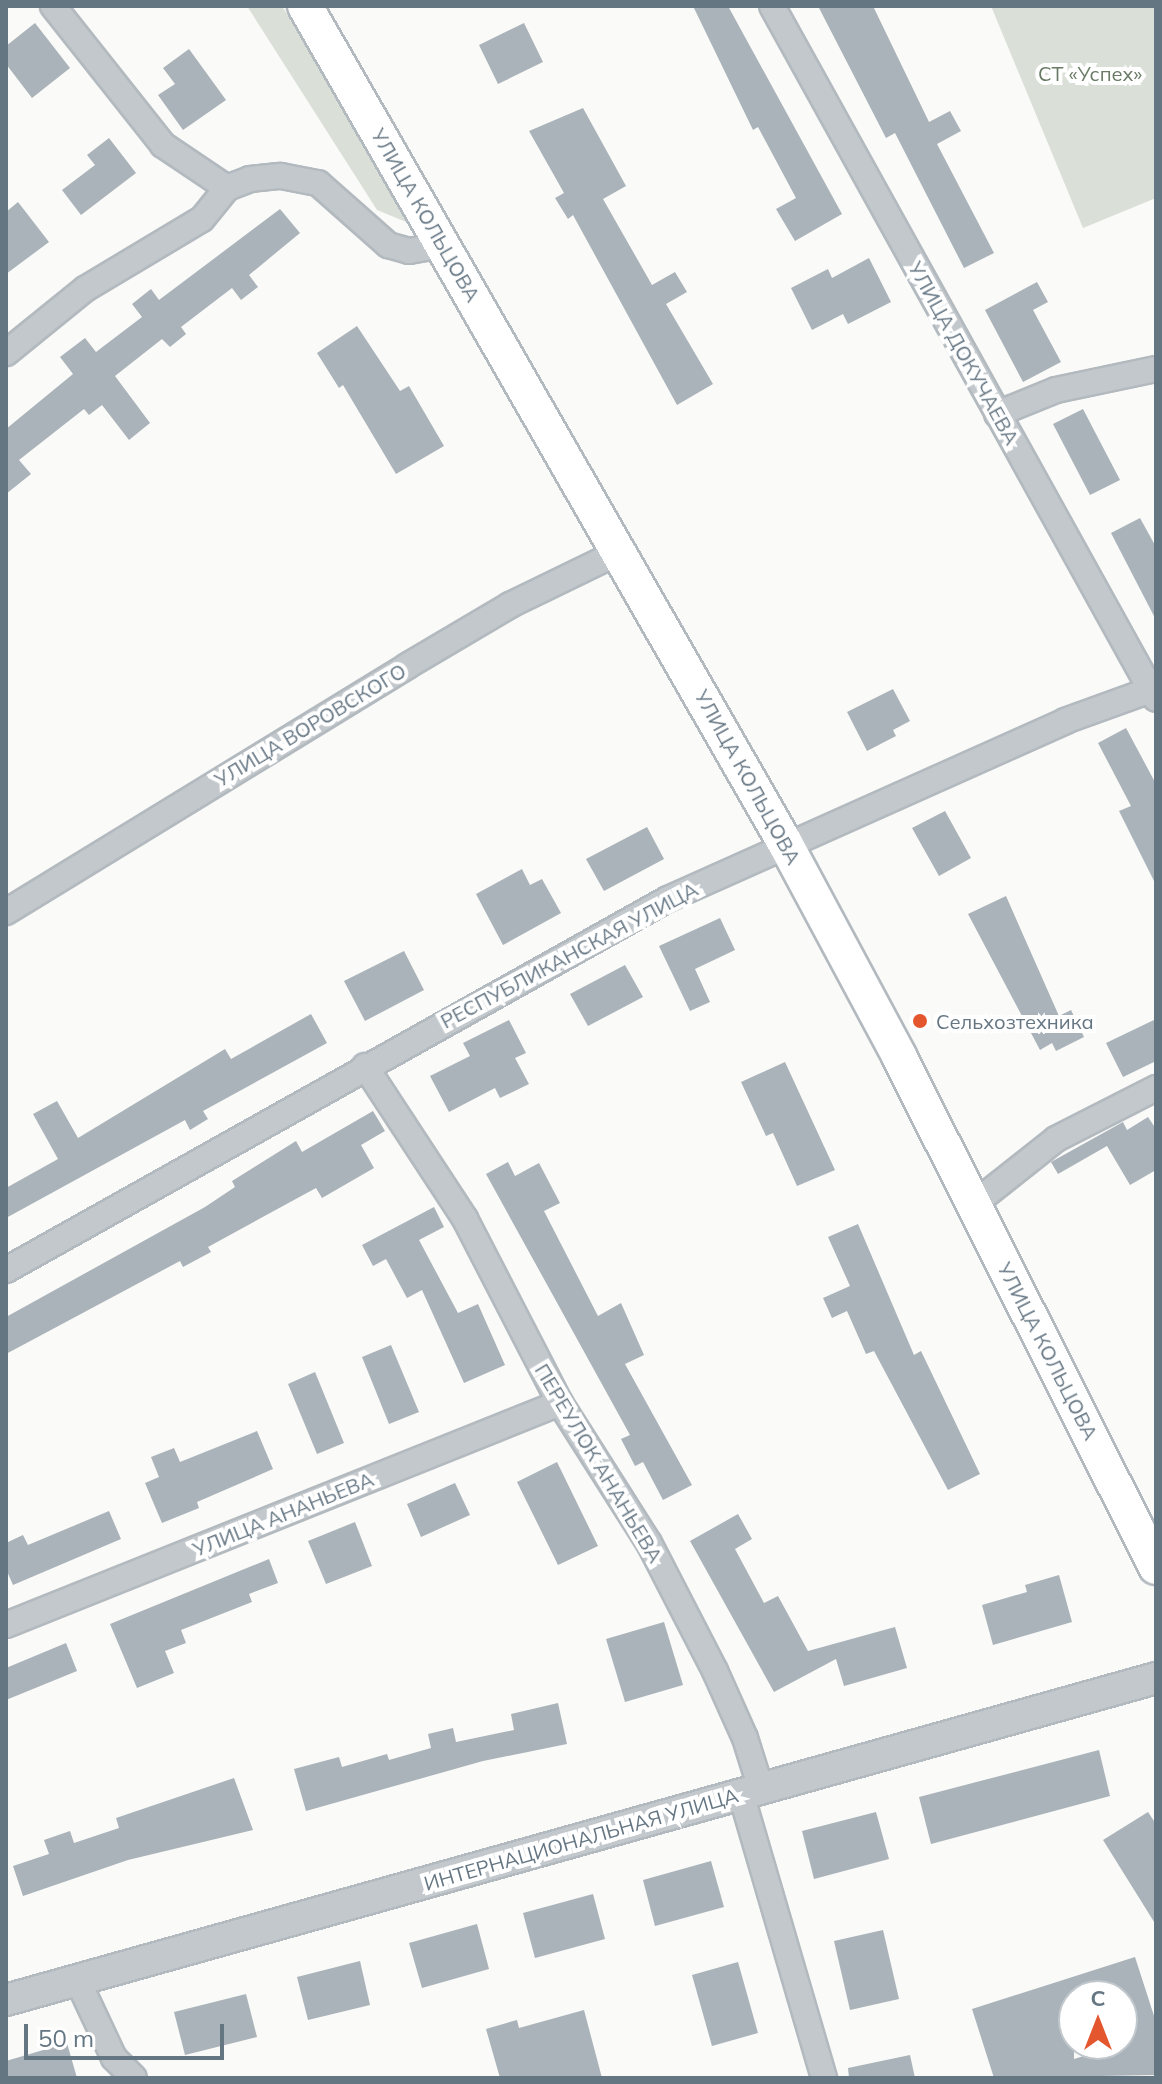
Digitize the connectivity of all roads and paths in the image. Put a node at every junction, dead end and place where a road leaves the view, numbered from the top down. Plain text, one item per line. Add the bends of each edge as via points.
1 (53, 6) edge
2 (305, 6) edge
3 (772, 6) edge
4 (227, 188) junction
5 (442, 245) junction
6 (6, 353) edge
7 (1156, 369) edge
8 (997, 414) junction
9 (621, 551) junction
10 (1154, 692) edge
11 (785, 843) junction
12 (6, 912) edge
13 (365, 1066) junction
14 (1156, 1088) edge
15 (974, 1204) junction
16 (6, 1270) edge
17 (560, 1403) junction
18 (1156, 1567) edge
19 (6, 1625) edge
20 (1156, 1678) edge
21 (751, 1791) junction
22 (77, 1979) junction
23 (6, 2000) edge
24 (134, 2078) edge
25 (824, 2078) edge

1 - 4 street via 163,145
2 - 5 main road, УЛИЦА КОЛЬЦОВА
3 - 8 street, УЛИЦА ДОКУЧАЕВА
4 - 5 street via 250,179 305,179 318,183 388,245 409,251
4 - 6 street via 202,219 85,289
5 - 9 main road, УЛИЦА КОЛЬЦОВА
7 - 8 street via 1056,390
8 - 10 street, УЛИЦА ДОКУЧАЕВА
9 - 11 main road, УЛИЦА КОЛЬЦОВА
9 - 12 street, УЛИЦА ВОРОВСКОГО via 510,605
10 - 11 street, РЕСПУБЛИКАНСКАЯ УЛИЦА
11 - 13 street, РЕСПУБЛИКАНСКАЯ УЛИЦА via 562,955
11 - 15 main road, УЛИЦА КОЛЬЦОВА
13 - 16 street, РЕСПУБЛИКАНСКАЯ УЛИЦА
13 - 17 street, ПЕРЕУЛОК АНАНЬЕВА via 465,1219
14 - 15 street via 1056,1139
15 - 18 main road, УЛИЦА КОЛЬЦОВА
17 - 19 street, УЛИЦА АНАНЬЕВА
17 - 21 street, ПЕРЕУЛОК АНАНЬЕВА via 649,1543 690,1620 745,1738
20 - 21 street, ИНТЕРНАЦИОНАЛЬНАЯ УЛИЦА
21 - 22 street, ИНТЕРНАЦИОНАЛЬНАЯ УЛИЦА
21 - 25 street, ПЕРЕУЛОК АНАНЬЕВА
22 - 23 street, ИНТЕРНАЦИОНАЛЬНАЯ УЛИЦА
22 - 24 street via 114,2058

